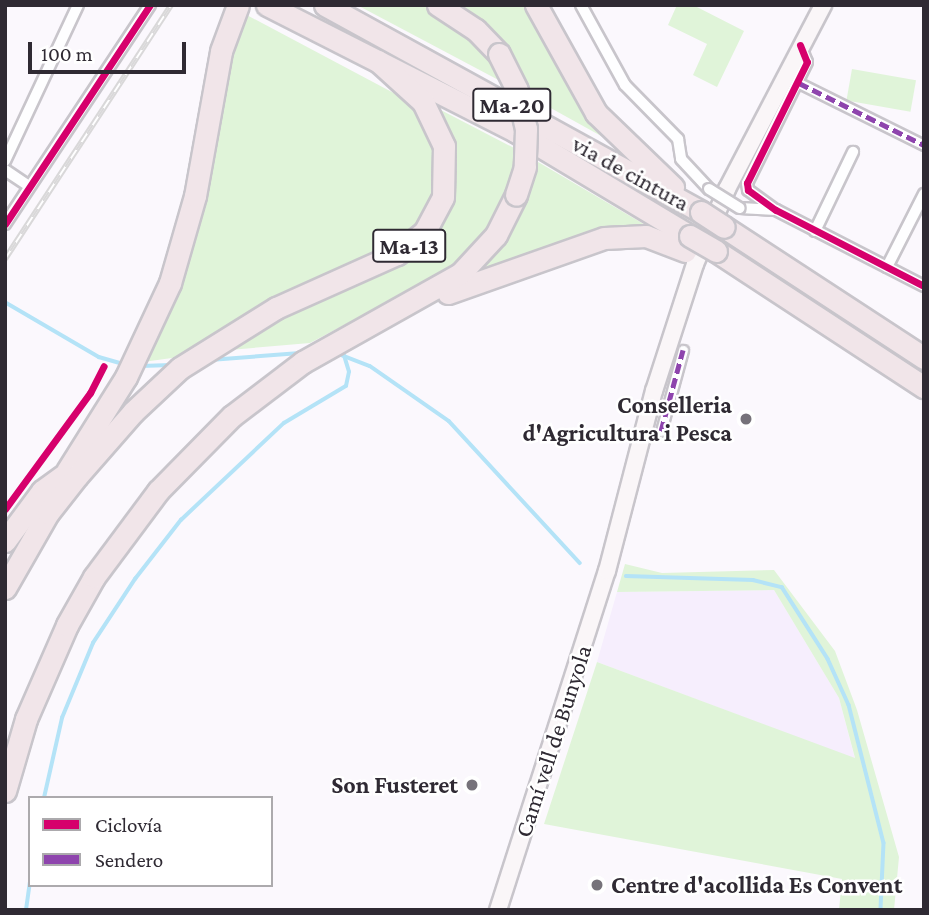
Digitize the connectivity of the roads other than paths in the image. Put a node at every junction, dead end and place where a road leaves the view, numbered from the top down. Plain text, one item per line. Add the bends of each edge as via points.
1 (78, 5) edge
2 (150, 5) edge
3 (238, 5) edge
4 (439, 5) edge
5 (536, 5) edge
6 (581, 5) edge
7 (823, 5) edge
8 (326, 6) edge
9 (270, 7) edge
10 (800, 46) junction
11 (377, 61) junction
12 (799, 82) junction
13 (924, 145) edge
14 (853, 152) dead end
15 (5, 161) edge
16 (5, 170) edge
17 (29, 186) junction
18 (924, 194) edge
19 (697, 210) junction
20 (776, 210) junction
21 (5, 224) edge
22 (815, 231) junction
23 (688, 243) junction
24 (887, 267) junction
25 (924, 286) edge
26 (332, 344) junction
27 (683, 350) dead end
28 (924, 358) edge
29 (924, 387) edge
30 (661, 431) dead end
31 (65, 474) junction
32 (5, 541) edge
33 (5, 564) edge
34 (5, 588) edge
35 (5, 791) edge
36 (498, 910) edge

1 - 15 street
2 - 17 street
3 - 31 highway via 217,70 181,248 137,357
4 - 26 highway, bridge via 476,30 499,54 517,90 526,129 525,167 496,235 460,274
5 - 19 highway via 596,113
6 - 20 street, bridge via 625,85 678,139 681,159 709,189 740,208
7 - 10 main road, Camí vell de Bunyola
8 - 19 highway, via de cintura / Ma-20
9 - 11 highway, Ma-20
10 - 12 street via 807,62
10 - 36 main road, Camí vell de Bunyola via 727,189 695,264 654,391 607,571
11 - 23 highway, via de cintura / Ma-20 via 541,146
11 - 34 highway, Ma-13 via 424,102 440,133 446,173 434,217 419,237 397,254 299,296 211,346 166,380 107,440 55,504
12 - 13 street
12 - 20 street via 747,183 748,190
14 - 22 street
16 - 17 street
17 - 21 street
18 - 24 street
19 - 28 highway, via de cintura / Ma-20, bridge
20 - 22 street
22 - 24 street
23 - 26 highway, Ma-13 via 646,236 590,240 481,278
23 - 29 highway, Ma-20, bridge via 768,285
24 - 25 street
26 - 35 highway, Ma-13 via 232,416 194,452 116,544 93,577 45,670
27 - 30 street
31 - 32 highway via 42,491
31 - 33 highway

